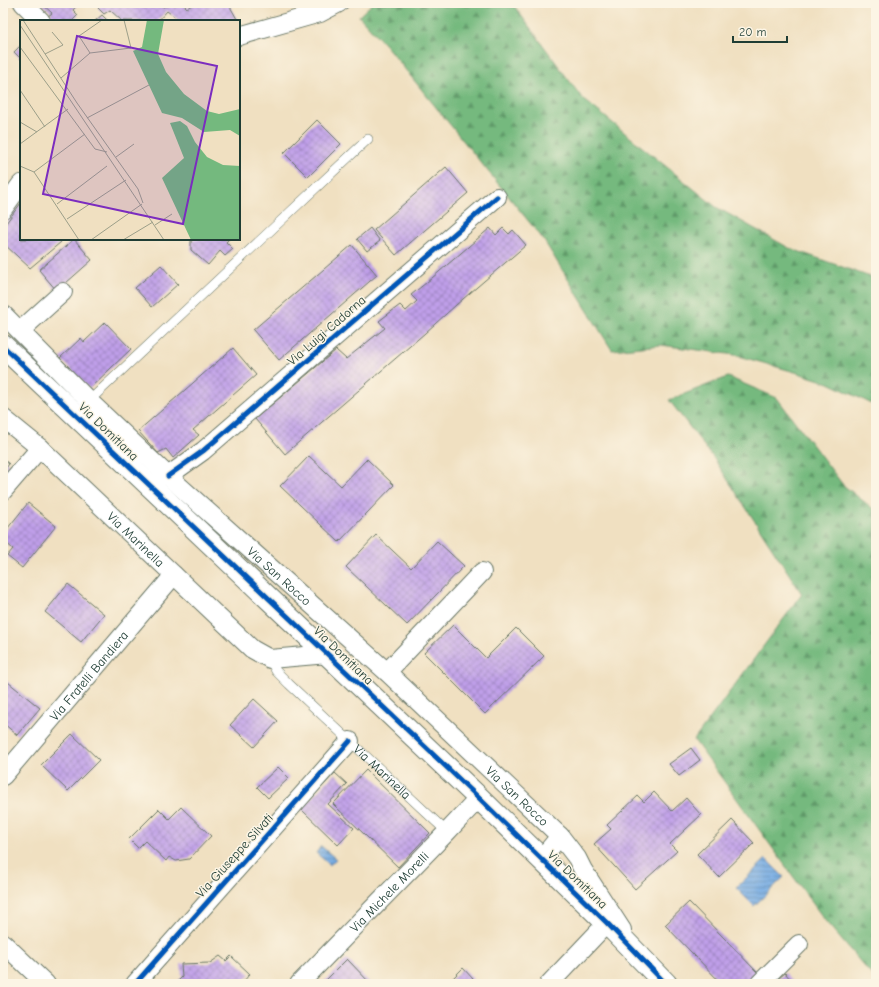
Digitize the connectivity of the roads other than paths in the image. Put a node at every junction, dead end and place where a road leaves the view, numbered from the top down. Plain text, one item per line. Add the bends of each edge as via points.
1 (23, 3) edge
2 (339, 3) edge
3 (40, 20) edge
4 (240, 36) edge
5 (368, 139) dead end
6 (20, 185) edge
7 (497, 197) dead end
8 (3, 209) edge
9 (63, 292) dead end
10 (3, 314) edge
11 (20, 331) junction
12 (3, 346) edge
13 (89, 401) junction
14 (3, 418) edge
15 (40, 448) junction
16 (168, 476) junction
17 (3, 491) edge
18 (482, 572) dead end
19 (174, 575) junction
20 (306, 634) junction
21 (328, 654) junction
22 (270, 659) junction
23 (387, 672) junction
24 (350, 741) junction
25 (3, 776) edge
26 (479, 798) junction
27 (447, 832) junction
28 (560, 836) junction
29 (541, 859) junction
30 (606, 923) junction
31 (3, 943) edge
32 (799, 944) dead end
33 (638, 954) junction
34 (46, 984) edge
35 (135, 984) edge
36 (299, 984) edge
37 (549, 984) edge
38 (666, 984) edge
39 (759, 984) edge

1 - 3 street
2 - 4 street via 320,13
5 - 13 lane
6 - 8 street
7 - 16 street, Via Luigi Cadorna via 203,451
9 - 11 street
10 - 11 street, Via San Rocco
11 - 13 street, Via San Rocco
12 - 20 street, Via Domitiana
13 - 16 street, Via San Rocco
14 - 15 street, Via Marinella
15 - 17 street
15 - 19 street, Via Marinella
16 - 23 street, Via San Rocco
18 - 23 street
19 - 22 street, Via Marinella via 252,650
19 - 25 street, Via Fratelli Bandiera
20 - 21 street, Via Domitiana
20 - 22 street via 288,649
21 - 22 street
21 - 26 street, Via Domitiana
22 - 24 lane, Via Marinella via 276,671
23 - 28 street, Via San Rocco
24 - 27 lane, Via Marinella
24 - 35 street, Via Giuseppe Silvati
26 - 27 street, Via Michele Morelli
26 - 29 street, Via Domitiana
27 - 36 street, Via Michele Morelli
28 - 29 street
28 - 33 street, Via San Rocco via 577,858 582,870
29 - 30 street, Via Domitiana
30 - 33 street, Via Domitiana
30 - 37 street
31 - 34 street
32 - 39 street
33 - 38 street, Via Domitiana

